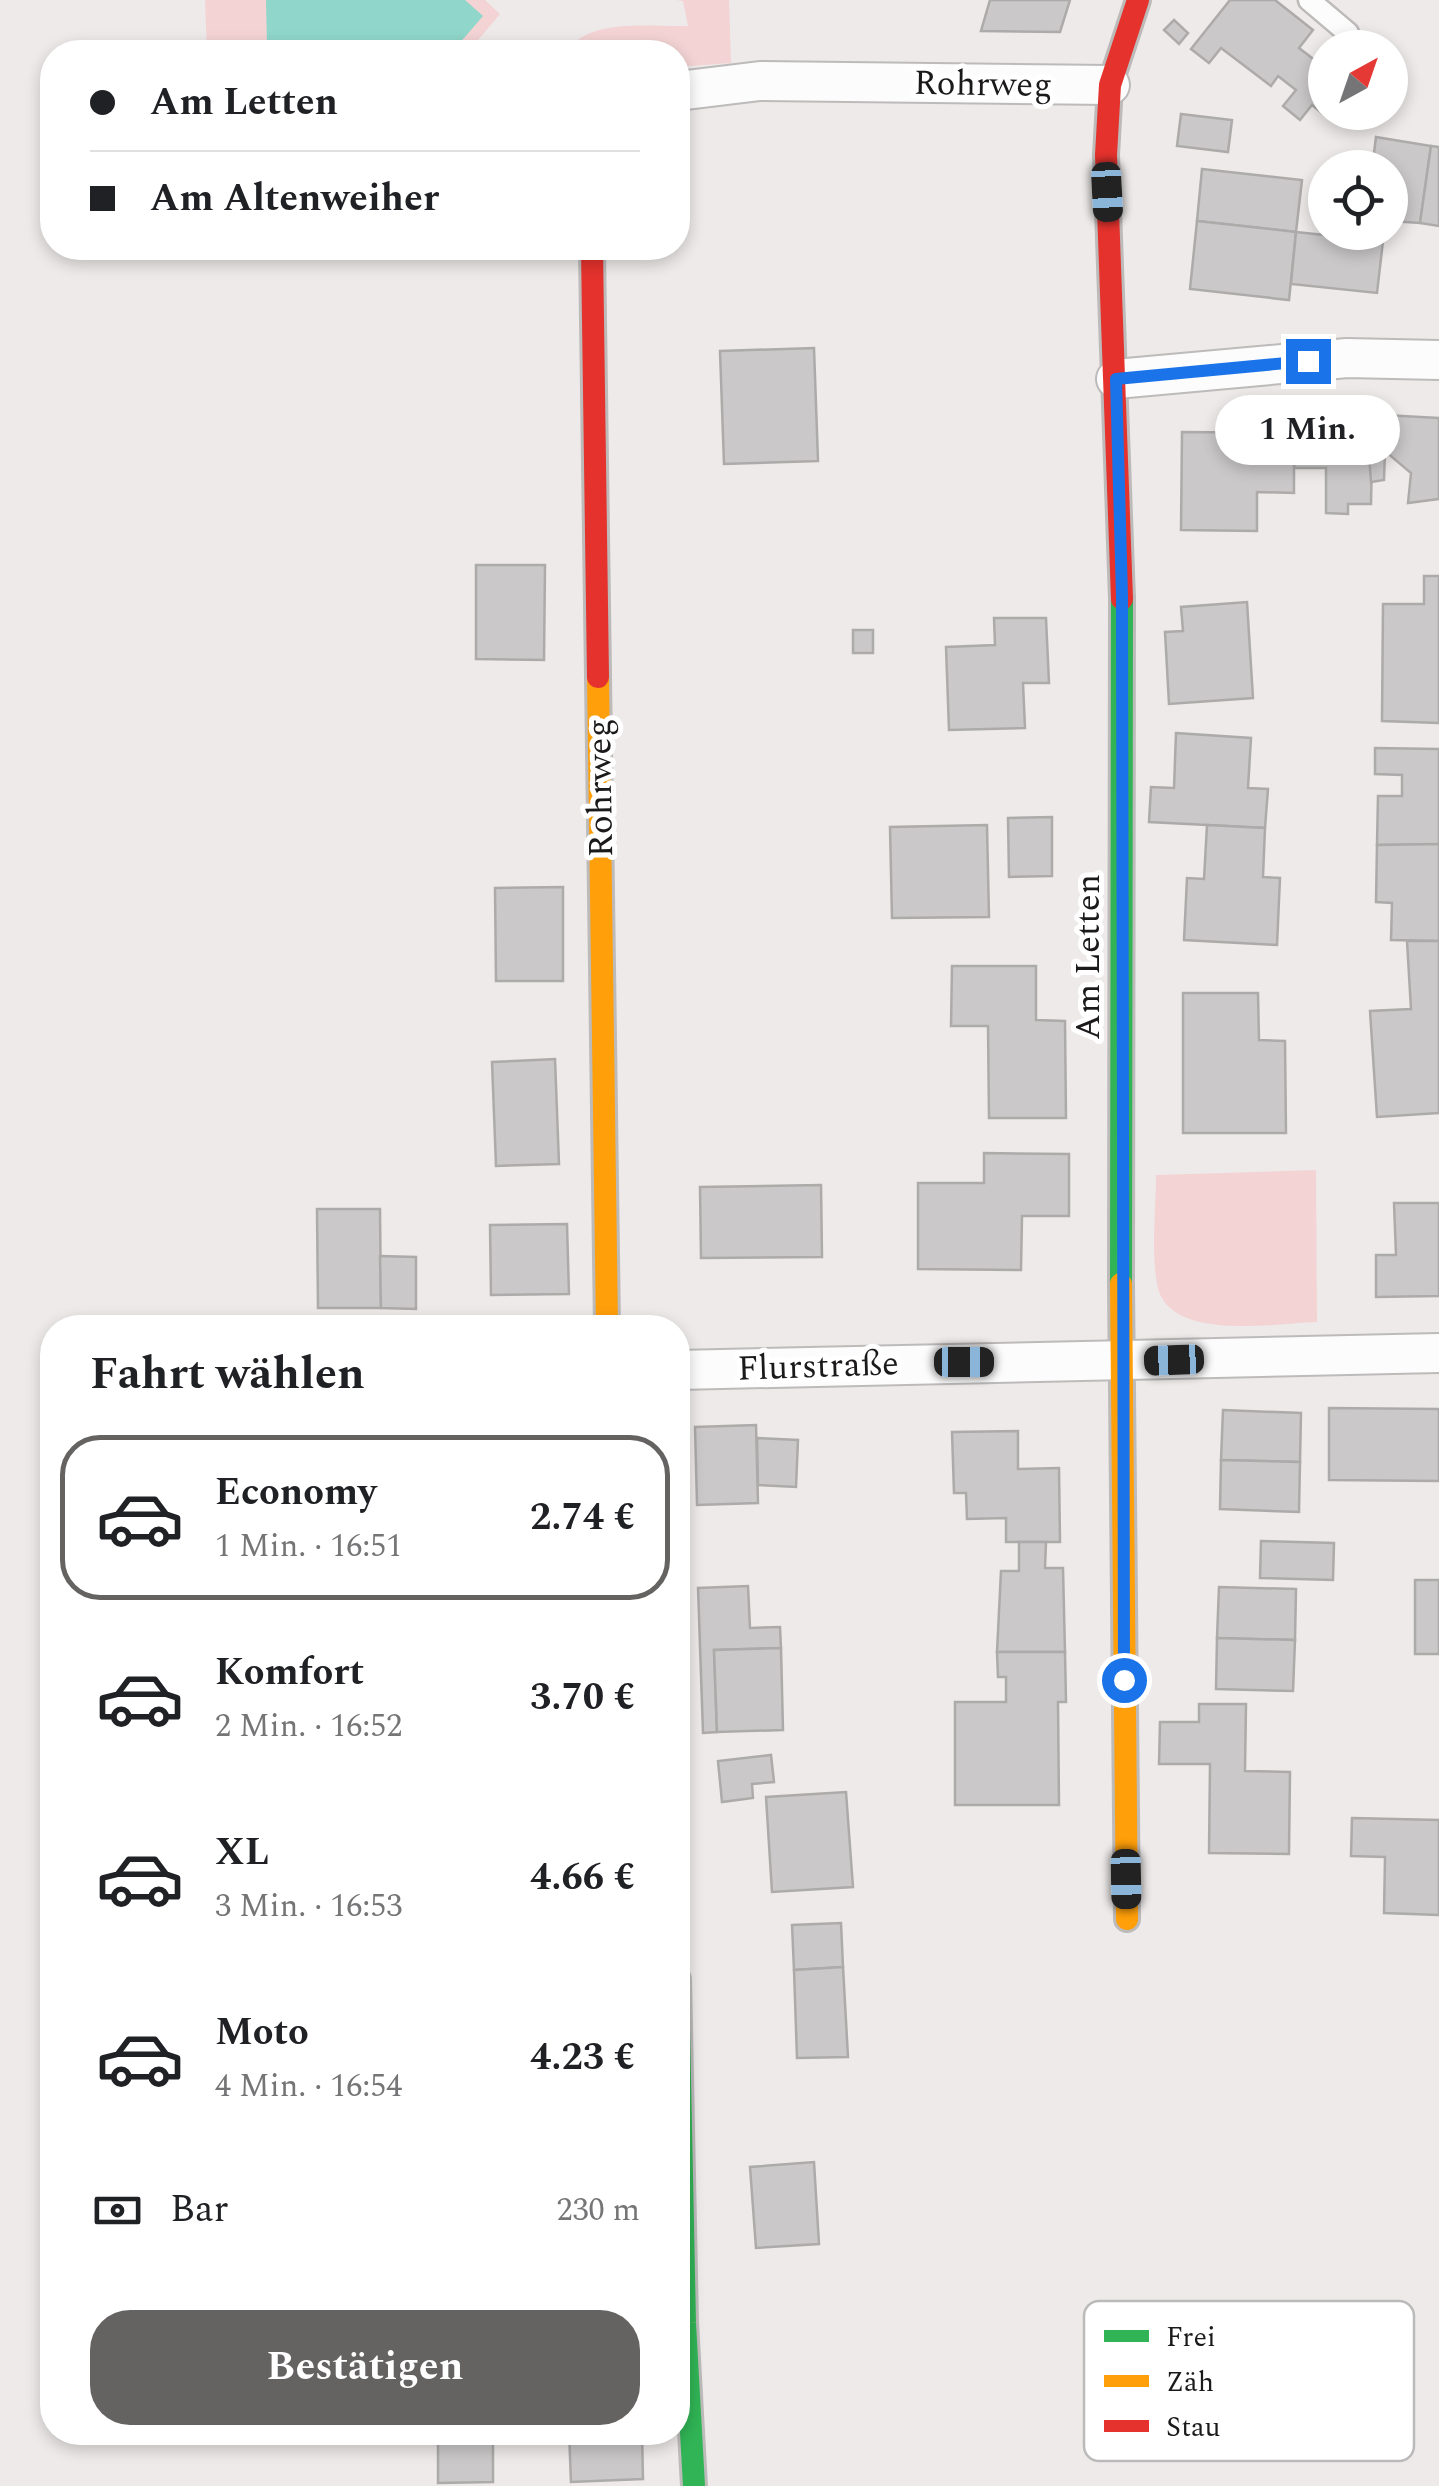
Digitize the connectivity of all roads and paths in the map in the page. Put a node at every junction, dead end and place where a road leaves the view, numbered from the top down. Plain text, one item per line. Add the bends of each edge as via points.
1 (1138, 0) edge
2 (1309, 0) edge
3 (1344, 30) edge
4 (1110, 84) junction
5 (690, 90) edge
6 (592, 260) edge
7 (1439, 360) edge
8 (1116, 379) junction
9 (608, 1315) edge
10 (1439, 1353) edge
11 (1121, 1362) junction
12 (690, 1370) edge
13 (1127, 1919) dead end
14 (690, 2421) edge
15 (694, 2486) edge

1 - 4 street, Am Letten
2 - 3 lane
4 - 5 street, Rohrweg via 760,81
4 - 8 street, Am Letten via 1106,154
6 - 9 street, Rohrweg
7 - 8 street via 1346,358
8 - 11 street, Am Letten
10 - 11 street, Flurstraße
11 - 12 street, Flurstraße
11 - 13 street, Am Letten
14 - 15 street

